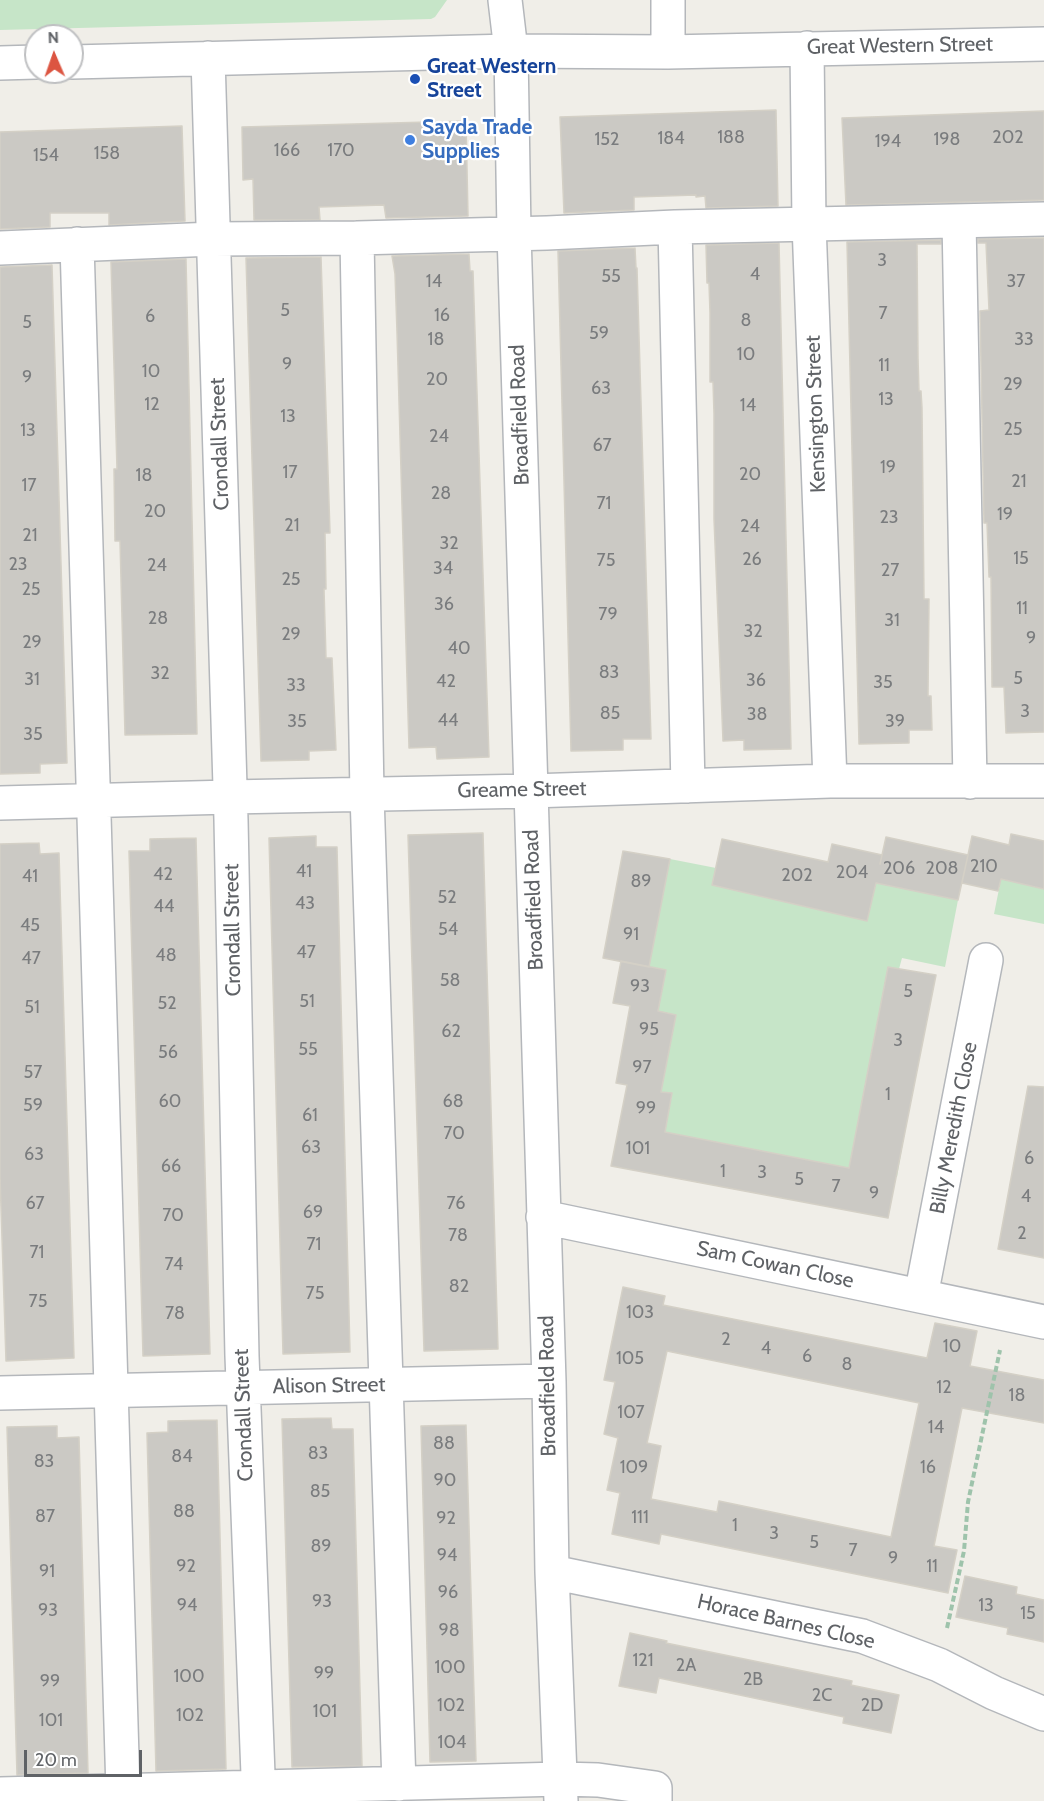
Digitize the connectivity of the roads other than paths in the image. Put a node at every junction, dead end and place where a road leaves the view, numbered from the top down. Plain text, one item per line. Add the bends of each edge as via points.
1 (505, 0) edge
2 (668, 0) edge
3 (1044, 44) edge
4 (807, 48) junction
5 (511, 51) junction
6 (668, 52) junction
7 (208, 58) junction
8 (24, 62) edge
9 (84, 62) edge
10 (0, 63) edge
11 (1044, 219) edge
12 (959, 221) junction
13 (809, 224) junction
14 (675, 227) junction
15 (514, 233) junction
16 (357, 238) junction
17 (213, 239) junction
18 (77, 244) junction
19 (0, 248) edge
20 (830, 781) junction
21 (1044, 781) edge
22 (969, 782) junction
23 (688, 786) junction
24 (531, 791) junction
25 (367, 794) junction
26 (230, 796) junction
27 (94, 801) junction
28 (0, 803) edge
29 (986, 960) dead end
30 (543, 1217) junction
31 (921, 1296) junction
32 (1044, 1322) edge
33 (549, 1381) junction
34 (386, 1385) junction
35 (243, 1388) junction
36 (111, 1390) junction
37 (0, 1393) edge
38 (552, 1572) junction
39 (1044, 1714) edge
40 (399, 1784) junction
41 (560, 1790) edge
42 (123, 1791) junction
43 (0, 1794) edge
44 (258, 1794) edge
45 (656, 1801) edge

1 - 5 street, Broadfield Road
2 - 6 street
3 - 4 street, Great Western Street
4 - 6 street, Great Western Street
4 - 13 street, Kensington Street
5 - 6 street, Great Western Street
5 - 7 street, Great Western Street
5 - 15 street, Broadfield Road
7 - 9 street, Great Western Street
7 - 17 street, Crondall Street
8 - 10 street
11 - 12 street
12 - 13 street
12 - 22 street
13 - 14 street
13 - 20 street, Kensington Street
14 - 15 street
14 - 23 street
15 - 16 street
15 - 24 street, Broadfield Road
16 - 17 street
16 - 25 street
17 - 18 street
17 - 26 street, Crondall Street
18 - 19 street
18 - 27 street
20 - 22 street, Greame Street
20 - 23 street, Greame Street
21 - 22 street, Greame Street
23 - 24 street, Greame Street
24 - 25 street, Greame Street
24 - 30 street, Broadfield Road
25 - 26 street, Greame Street
25 - 34 street
26 - 27 street, Greame Street
26 - 35 street, Crondall Street
27 - 28 street, Greame Street
27 - 36 street
29 - 31 street, Billy Meredith Close
30 - 31 street, Sam Cowan Close
30 - 33 street, Broadfield Road
31 - 32 street, Sam Cowan Close
33 - 34 street, Alison Street
33 - 38 street, Broadfield Road
34 - 35 street, Alison Street
34 - 40 street
35 - 36 street, Alison Street
35 - 44 street, Crondall Street
36 - 37 street, Alison Street
36 - 42 street
38 - 39 street, Horace Barnes Close via 862,1636 939,1665
38 - 41 street, Broadfield Road
40 - 41 street
40 - 44 street
41 - 45 street via 598,1780 655,1788
42 - 43 street
42 - 44 street

